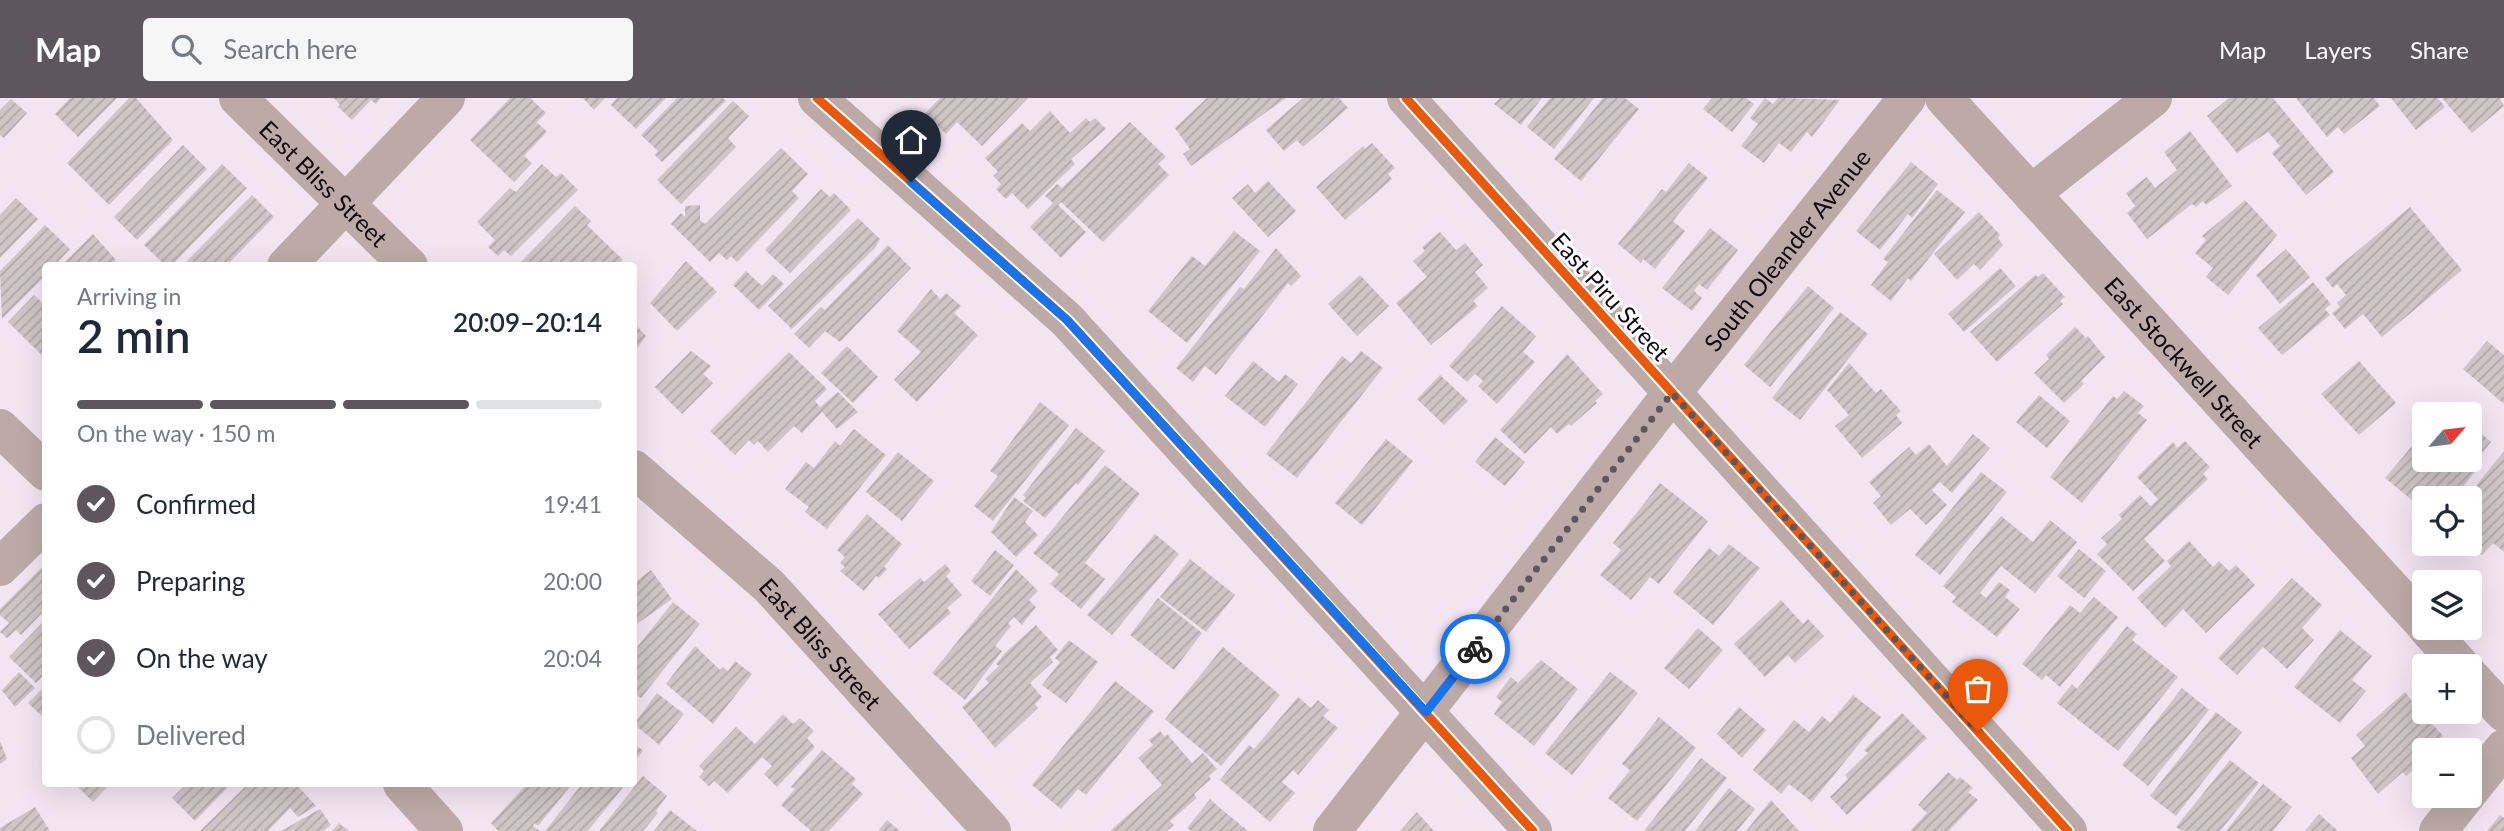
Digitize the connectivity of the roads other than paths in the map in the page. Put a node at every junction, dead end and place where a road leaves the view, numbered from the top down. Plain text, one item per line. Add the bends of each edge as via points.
1 (238, 98) edge
2 (446, 98) edge
3 (817, 98) edge
4 (1406, 98) edge
5 (1907, 98) edge
6 (1944, 98) edge
7 (2153, 98) edge
8 (2033, 192) junction
9 (344, 203) junction
10 (290, 262) edge
11 (405, 262) edge
12 (1672, 393) junction
13 (0, 428) edge
14 (42, 468) edge
15 (637, 472) edge
16 (42, 526) edge
17 (0, 566) edge
18 (2412, 611) edge
19 (2438, 640) edge
20 (2451, 654) edge
21 (2482, 689) edge
22 (1426, 712) junction
23 (2504, 713) edge
24 (2504, 748) edge
25 (2482, 776) edge
26 (404, 787) edge
27 (2456, 808) edge
28 (444, 831) edge
29 (992, 831) edge
30 (1332, 831) edge
31 (1533, 831) edge
32 (2068, 831) edge
33 (2438, 831) edge

1 - 9 street, East Bliss Street
2 - 9 street
3 - 22 street via 1067,320
4 - 12 street, East Piru Street
5 - 12 street, South Oleander Avenue
6 - 8 street, East Stockwell Street
7 - 8 street
8 - 18 street, East Stockwell Street
9 - 10 street
9 - 11 street, East Bliss Street
12 - 22 street, South Oleander Avenue
12 - 32 street, East Piru Street
13 - 14 street
15 - 29 street, East Bliss Street via 769,586
16 - 17 street
19 - 20 street, East Stockwell Street
21 - 23 street
22 - 30 street, South Oleander Avenue
22 - 31 street
24 - 25 street
26 - 28 street
27 - 33 street

